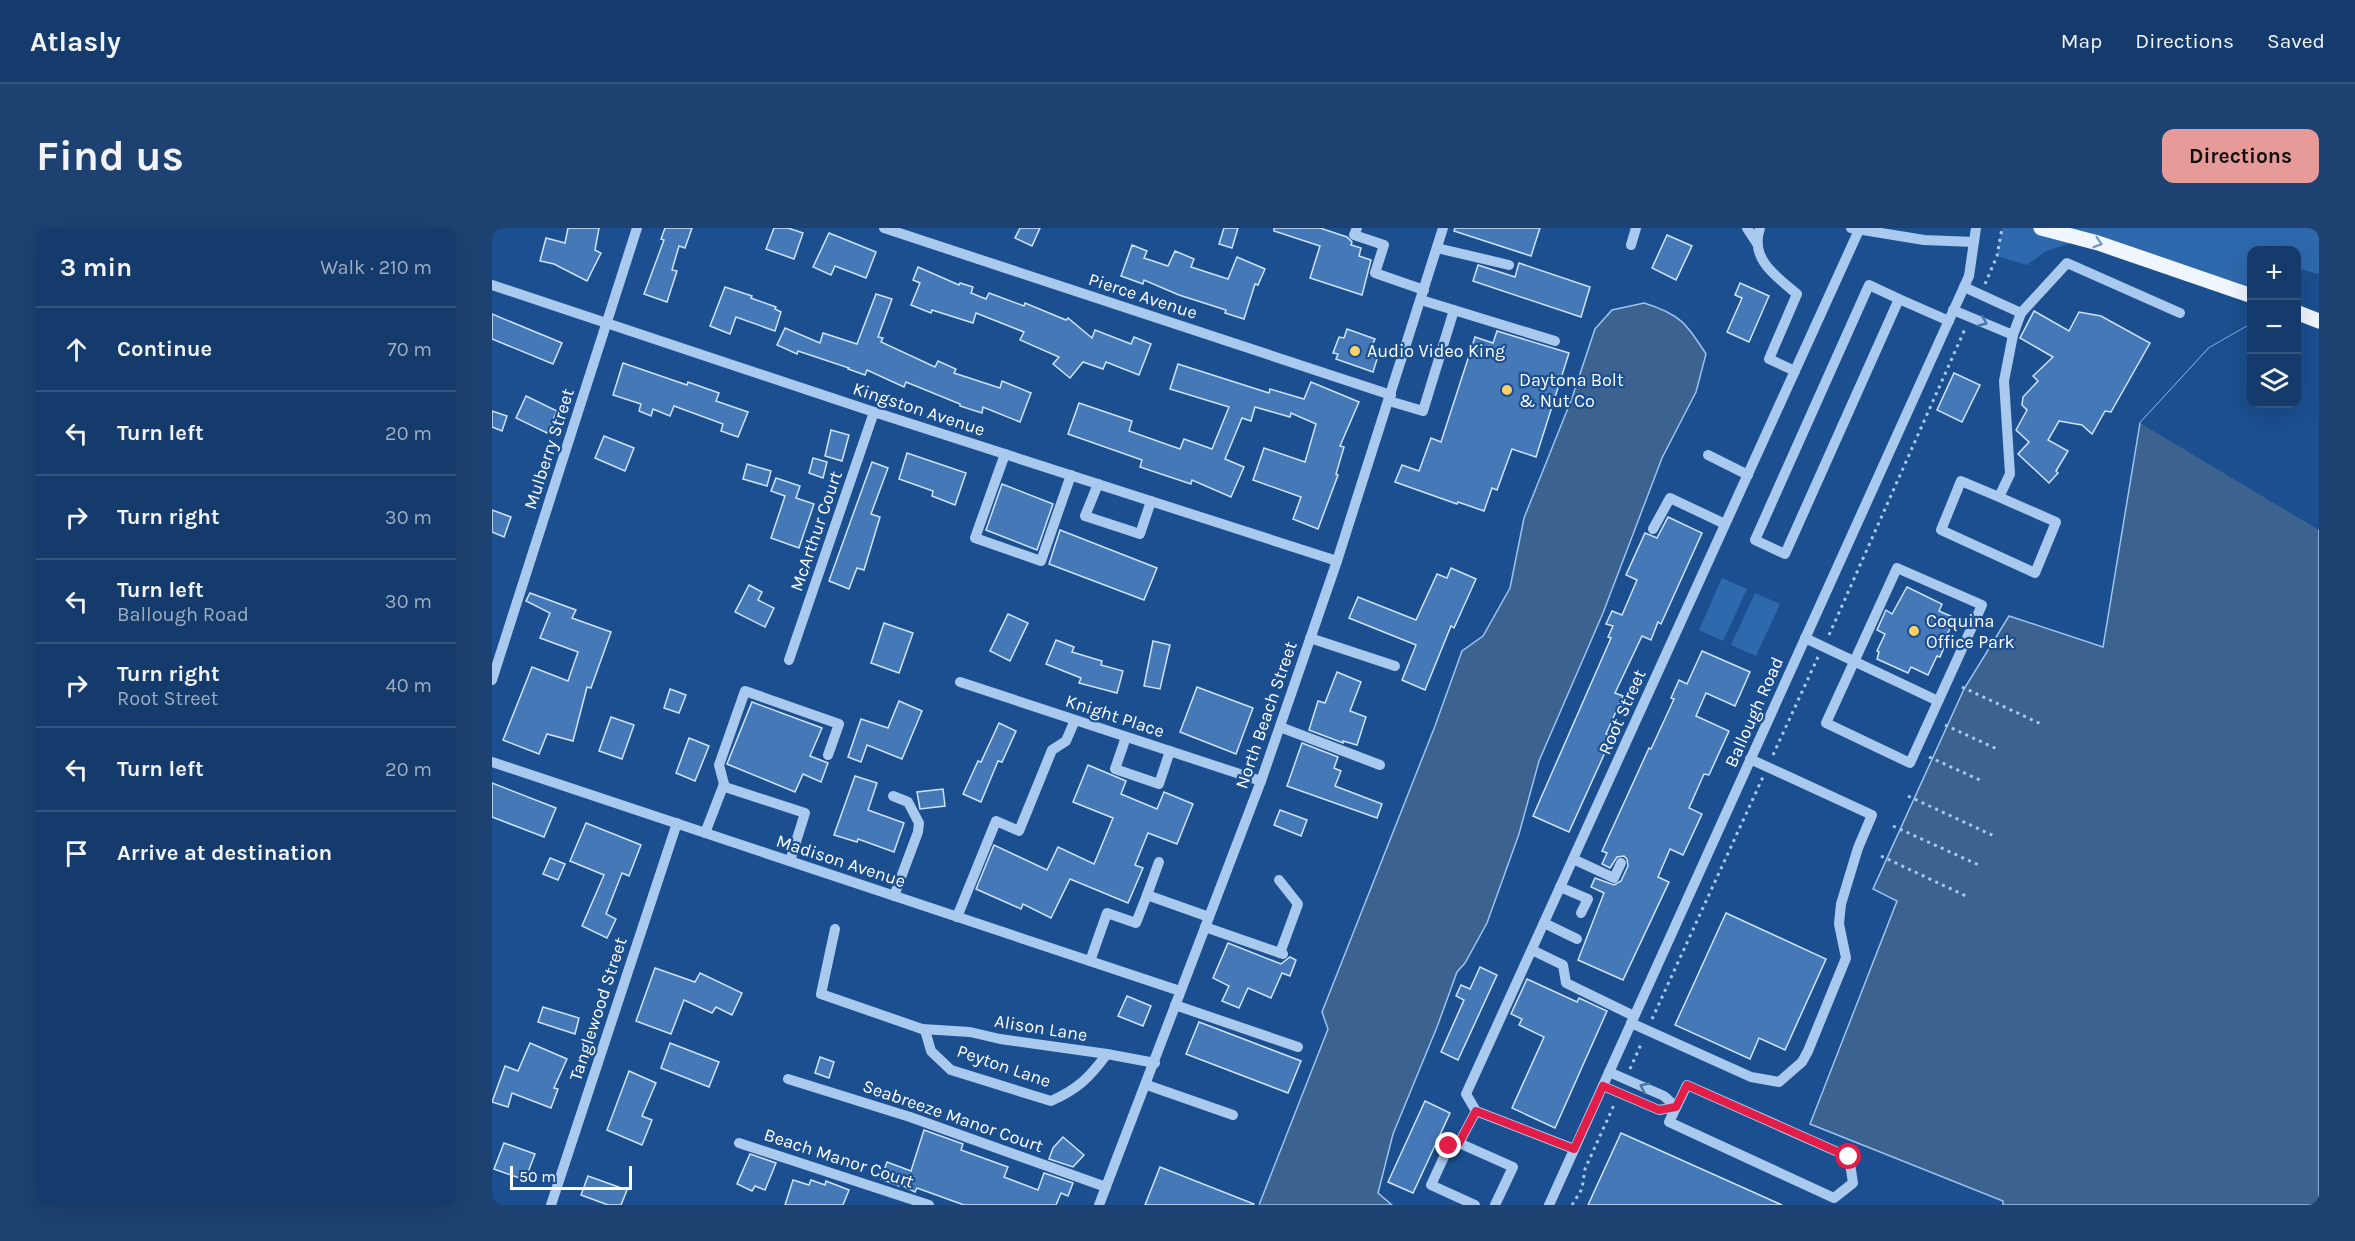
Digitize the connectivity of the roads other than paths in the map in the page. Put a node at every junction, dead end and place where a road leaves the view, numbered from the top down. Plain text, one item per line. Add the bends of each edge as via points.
1 (637, 228) edge
2 (884, 228) edge
3 (1357, 228) edge
4 (1636, 228) edge
5 (1747, 228) edge
6 (1760, 228) edge
7 (1976, 228) edge
8 (2041, 228) edge
9 (1440, 229) edge
10 (1855, 229) edge
11 (1757, 242) junction
12 (1974, 242) junction
13 (1631, 245) dead end
14 (1437, 248) junction
15 (1509, 265) dead end
16 (492, 285) edge
17 (1964, 287) junction
18 (2247, 294) edge
19 (1422, 295) junction
20 (1899, 298) junction
21 (1454, 310) junction
22 (1953, 310) junction
23 (2021, 313) junction
24 (2180, 313) dead end
25 (2301, 314) edge
26 (1949, 321) junction
27 (2319, 321) edge
28 (606, 323) junction
29 (2013, 335) junction
30 (1556, 341) dead end
31 (1795, 371) junction
32 (1390, 398) junction
33 (874, 412) junction
34 (1005, 454) junction
35 (1708, 455) dead end
36 (1071, 475) junction
37 (1748, 475) junction
38 (1098, 484) junction
39 (1999, 497) junction
40 (1151, 501) junction
41 (1725, 524) junction
42 (1653, 529) dead end
43 (1337, 561) junction
44 (1311, 638) junction
45 (1805, 638) junction
46 (789, 660) dead end
47 (1854, 661) junction
48 (1395, 666) dead end
49 (492, 680) edge
50 (960, 682) dead end
51 (1938, 701) junction
52 (1075, 720) junction
53 (1280, 727) junction
54 (1126, 737) junction
55 (1170, 751) junction
56 (828, 755) dead end
57 (1750, 759) junction
58 (492, 762) edge
59 (1380, 765) dead end
60 (1261, 781) junction
61 (724, 784) junction
62 (893, 796) dead end
63 (677, 824) junction
64 (705, 833) junction
65 (1573, 859) junction
66 (789, 861) junction
67 (1159, 862) dead end
68 (1621, 863) dead end
69 (1279, 880) dead end
70 (1560, 887) junction
71 (1147, 895) junction
72 (894, 896) junction
73 (1581, 913) dead end
74 (957, 917) junction
75 (1207, 922) junction
76 (1544, 923) junction
77 (835, 929) dead end
78 (1577, 939) dead end
79 (1532, 950) junction
80 (1090, 961) junction
81 (1180, 991) junction
82 (1175, 1005) junction
83 (1633, 1019) junction
84 (922, 1029) junction
85 (1298, 1047) dead end
86 (1107, 1054) junction
87 (1155, 1063) junction
88 (1609, 1071) junction
89 (788, 1079) dead end
90 (1146, 1085) junction
91 (1603, 1086) junction
92 (1676, 1107) junction
93 (1476, 1111) junction
94 (1233, 1115) dead end
95 (739, 1143) dead end
96 (1459, 1143) junction
97 (1574, 1149) junction
98 (1106, 1187) junction
99 (1103, 1204) edge
100 (551, 1205) edge
101 (929, 1205) edge
102 (1475, 1205) edge
103 (1496, 1205) edge
104 (1549, 1205) edge

1 - 28 street, Mulberry Street
2 - 32 street, Pierce Avenue
3 - 19 street via 1354,235 1384,245 1375,273
4 - 13 street
5 - 11 street
6 - 11 street
7 - 12 street, Ballough Road
8 -> 18 main road via 2098,243
9 - 14 street, North Beach Street
10 - 12 street via 1924,240
10 - 31 street, Root Street
11 - 31 street via 1766,268 1797,294 1769,359
12 - 17 street, Ballough Road
14 - 15 street
14 - 19 street, North Beach Street
16 - 28 street, Kingston Avenue
17 - 22 street, Ballough Road
17 - 23 street
19 - 21 street
19 - 32 street, North Beach Street
20 - 20 street via 1785,554 1755,540 1869,285
20 - 26 street
21 - 30 street
21 - 32 street, Pierce Avenue via 1423,411
22 - 26 street, Ballough Road
22 -> 29 street
23 - 24 street via 2067,263
23 - 29 street
25 - 27 main road
26 - 45 street, Ballough Road
28 - 33 street, Kingston Avenue
28 - 49 street, Mulberry Street
29 - 39 street via 2004,381 2010,474
31 - 37 street, Root Street
32 - 43 street, North Beach Street
33 - 34 street, Kingston Avenue
33 - 46 street, McArthur Court
34 - 36 street, Kingston Avenue
34 - 36 street via 975,538 1041,561
35 - 37 street
36 - 38 street, Kingston Avenue
37 - 41 street, Root Street
38 - 40 street, Kingston Avenue
38 - 40 street via 1085,516 1140,534
39 - 39 street via 2056,522 2035,573 1941,530 1961,481
40 - 43 street, Kingston Avenue
41 - 42 street via 1670,498
41 - 65 street, Root Street
43 - 44 street, North Beach Street
44 - 48 street
44 - 53 street, North Beach Street
45 - 47 street
45 - 57 street, Ballough Road
47 - 51 street
47 - 51 street via 1826,723 1836,728 1910,763
47 - 51 street via 1897,568 1982,605
50 - 52 street, Knight Place
52 - 54 street, Knight Place
52 - 74 street via 1066,741 1052,750 1019,831 996,821
53 - 59 street
53 - 60 street, North Beach Street
54 - 55 street, Knight Place
54 - 55 street via 1115,768 1159,784
55 - 60 street, Knight Place
56 - 61 street via 839,724 745,691 719,765
57 - 83 street, Ballough Road
57 - 83 street via 1872,815 1841,904 1839,924 1846,958 1809,1051 1779,1082 1766,1080 1751,1077 1647,1030
58 - 63 street, Madison Avenue
60 - 75 street, North Beach Street
61 - 64 street
61 - 66 street via 725,788 805,813
62 - 72 street via 908,802 919,823
63 - 64 street, Madison Avenue
63 - 100 street, Tanglewood Street
64 - 66 street, Madison Avenue
65 - 68 street via 1614,878
65 - 70 street, Root Street
66 - 72 street, Madison Avenue
67 - 71 street
69 - 75 street via 1298,904 1281,953
70 - 73 street via 1588,899
70 - 76 street, Root Street
71 - 75 street
71 - 80 street via 1136,923 1107,913
72 - 74 street, Madison Avenue
74 - 80 street, Madison Avenue
75 - 81 street, North Beach Street
76 - 78 street
76 - 79 street, Root Street
77 - 84 street via 821,994
79 - 83 street via 1563,965 1566,983
79 - 93 street, Root Street via 1466,1094
80 - 81 street, Madison Avenue
81 - 82 street, North Beach Street
82 - 85 street
82 - 87 street, North Beach Street
83 - 88 street, Ballough Road
84 - 86 street, Alison Lane via 969,1032 1000,1040
84 - 86 street, Peyton Lane via 931,1051 951,1070 1051,1101 1089,1078
86 - 87 street, Alison Lane
87 - 90 street, North Beach Street
88 - 91 street, Ballough Road
92 -> 88 street via 1664,1096
89 - 98 street, Seabreeze Manor Court via 910,1117
90 - 94 street
90 - 98 street, North Beach Street
91 - 92 street via 1659,1110
91 - 97 street, Ballough Road
92 - 92 street via 1669,1122 1834,1198 1853,1183 1849,1157 1687,1085
93 - 96 street
93 - 97 street
95 - 101 street, Beach Manor Court
96 - 102 street via 1449,1146 1431,1185
96 - 103 street via 1513,1167
97 - 104 street, Ballough Road
98 - 99 street, North Beach Street

